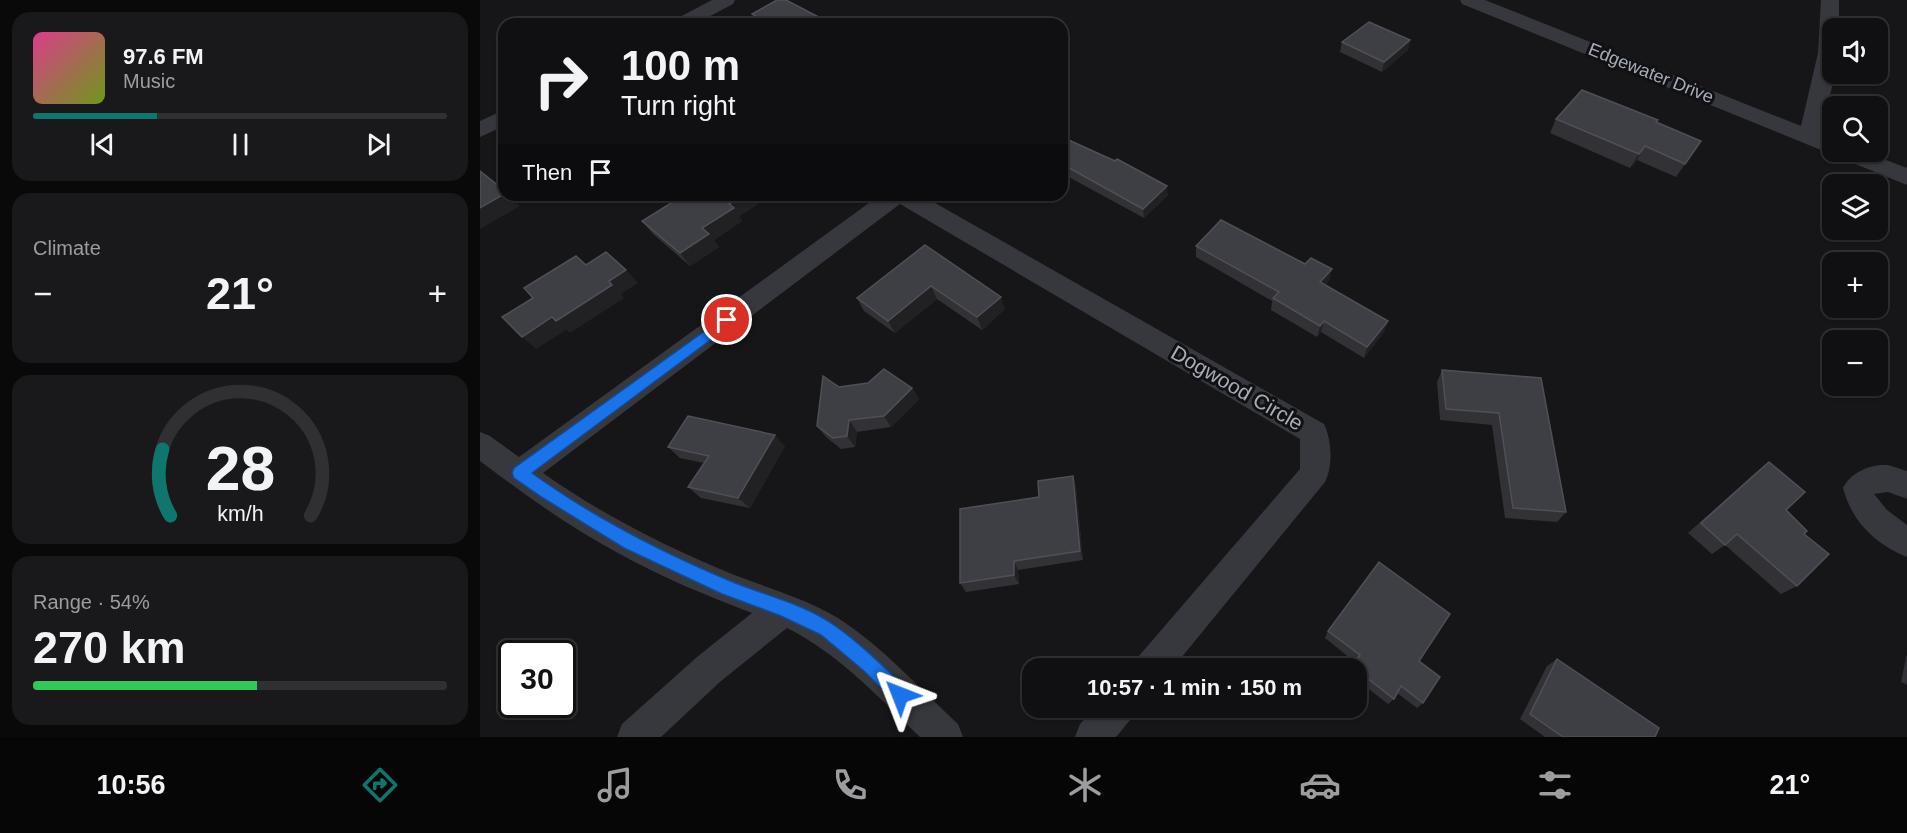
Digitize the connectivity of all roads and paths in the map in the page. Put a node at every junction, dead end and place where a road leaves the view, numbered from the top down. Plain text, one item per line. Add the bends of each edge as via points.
1 (726, 0) edge
2 (1469, 0) edge
3 (1830, 0) edge
4 (692, 18) edge
5 (498, 120) edge
6 (480, 130) edge
7 (1809, 137) junction
8 (1822, 142) edge
9 (1870, 162) edge
10 (1907, 177) edge
11 (888, 201) edge
12 (913, 201) edge
13 (480, 445) edge
14 (520, 473) junction
15 (1907, 485) edge
16 (1907, 542) edge
17 (784, 609) junction
18 (1159, 658) edge
19 (1109, 718) edge
20 (635, 737) edge
21 (945, 737) edge
22 (1093, 737) edge

1 - 4 street
2 - 7 street, Edgewater Drive
3 - 7 street via 1829,50
5 - 6 street
7 - 8 street, Edgewater Drive
9 - 10 street
11 - 14 street
12 - 18 street, Dogwood Circle via 1314,433 1315,473
13 - 14 street
14 - 17 street via 629,543
15 - 16 street via 1879,477 1858,488 1860,499 1879,526
17 - 20 street via 709,669
17 - 21 street via 826,630 870,665
19 - 22 street

